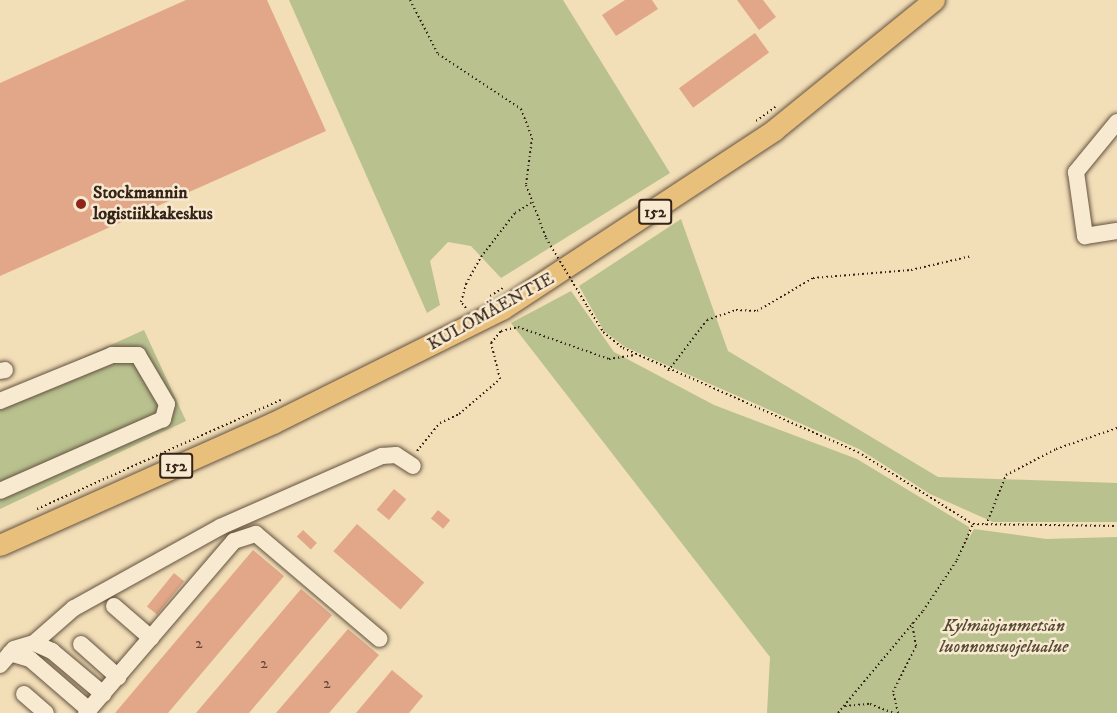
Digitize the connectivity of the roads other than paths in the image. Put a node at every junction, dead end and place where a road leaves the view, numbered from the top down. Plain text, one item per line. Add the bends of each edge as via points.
1 (934, 0) edge
2 (1117, 122) edge
3 (1117, 231) edge
4 (0, 401) edge
5 (410, 464) road end
6 (0, 491) edge
7 (0, 545) edge
8 (114, 606) dead end
9 (151, 638) junction
10 (380, 639) dead end
11 (34, 643) junction
12 (81, 644) dead end
13 (5, 659) edge
14 (118, 677) junction
15 (24, 694) dead end
16 (103, 694) junction
17 (88, 711) edge
18 (46, 713) edge

1 - 7 main road, KULOMÄENTIE / 152 via 858,66 737,156 468,313 273,423
2 - 3 lane via 1076,172 1085,236
4 - 6 lane via 112,355 138,355 167,404 163,420
5 - 11 lane via 382,456 220,527 74,608
8 - 9 lane
9 - 10 lane via 234,541 256,534
9 - 14 lane
11 - 13 lane
11 - 16 lane via 52,651
12 - 14 lane
13 - 17 lane via 30,658
14 - 16 lane
15 - 18 lane
16 - 17 lane

